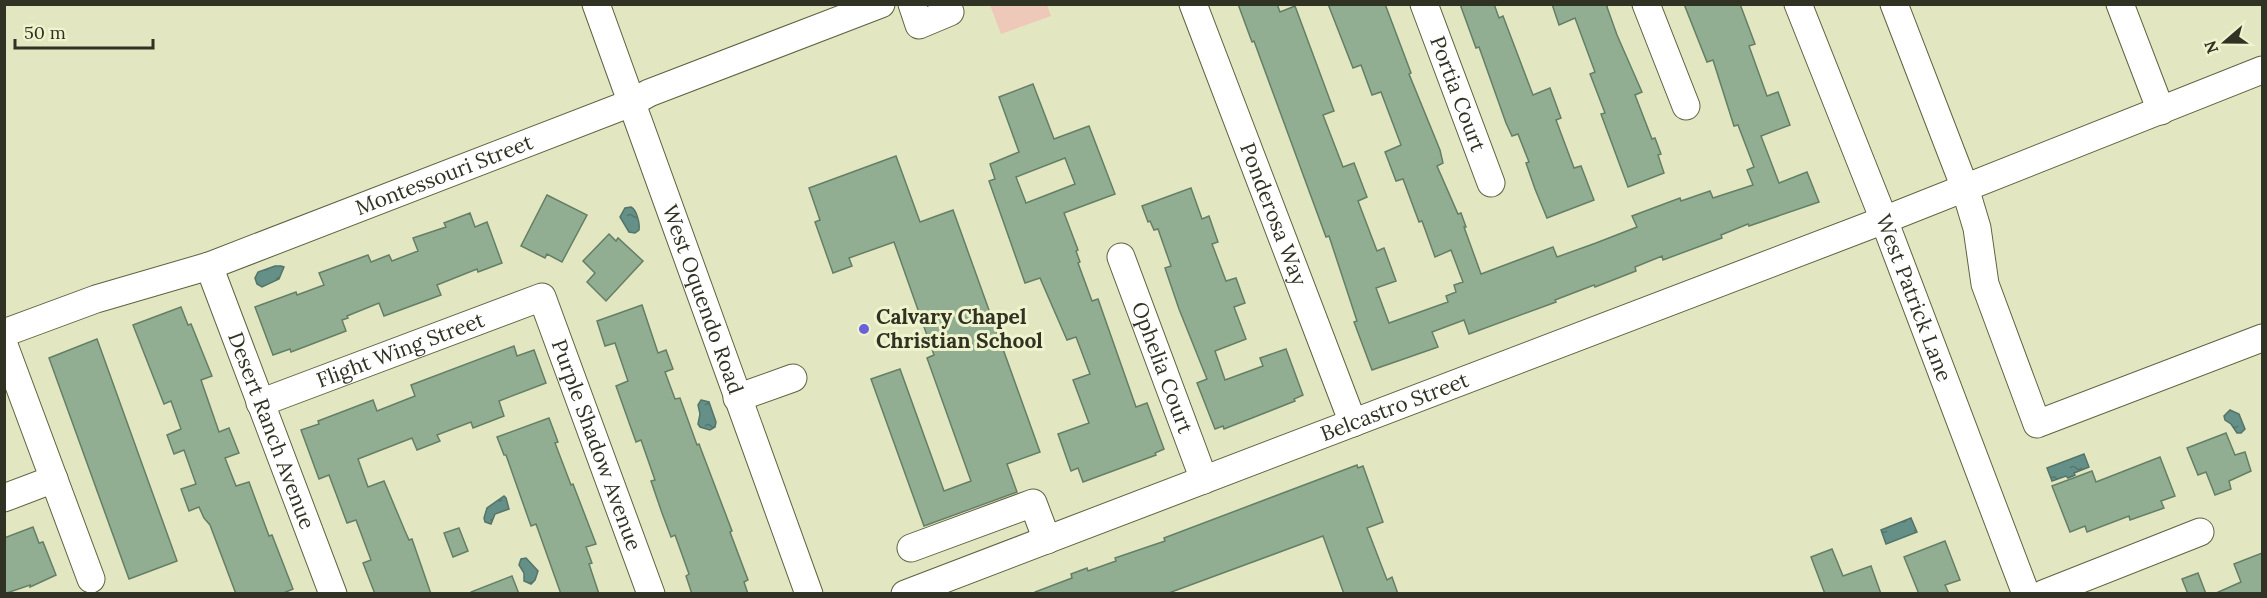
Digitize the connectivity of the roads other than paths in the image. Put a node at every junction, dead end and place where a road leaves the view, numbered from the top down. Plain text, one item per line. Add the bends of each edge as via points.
1 (596, 4) edge
2 (881, 4) edge
3 (912, 4) edge
4 (947, 4) edge
5 (1192, 4) edge
6 (1424, 4) edge
7 (1646, 4) edge
8 (1798, 4) edge
9 (1894, 4) edge
10 (2120, 4) edge
11 (2262, 70) edge
12 (631, 103) junction
13 (1686, 106) dead end
14 (2160, 111) junction
15 (1491, 183) dead end
16 (1965, 188) junction
17 (1884, 220) junction
18 (1121, 257) dead end
19 (209, 266) junction
20 (542, 297) joint
21 (4, 333) edge
22 (2262, 338) edge
23 (4, 345) edge
24 (793, 378) dead end
25 (737, 398) junction
26 (260, 403) junction
27 (1353, 423) junction
28 (54, 479) junction
29 (1204, 480) junction
30 (4, 498) edge
31 (2200, 532) dead end
32 (1047, 540) junction
33 (911, 548) dead end
34 (91, 579) dead end
35 (333, 594) edge
36 (651, 594) edge
37 (809, 594) edge
38 (905, 594) edge
39 (2026, 594) edge
40 (2043, 594) edge

1 - 12 street, West Oquendo Road
2 - 12 street, Montessouri Street
3 - 4 street via 919,25 950,12
5 - 27 street, Ponderosa Way
6 - 15 street, Portia Court
7 - 13 street
8 - 17 street, West Patrick Lane
9 - 16 street
10 - 14 street
11 - 14 street, Belcastro Street
12 - 19 street, Montessouri Street
12 - 25 street, West Oquendo Road
14 - 16 street, Belcastro Street
16 - 17 street, Belcastro Street
16 - 22 street via 1977,228 1985,284 2037,424
17 - 27 street, Belcastro Street
17 - 39 street, West Patrick Lane
18 - 29 street, Ophelia Court
19 - 21 street, Montessouri Street via 96,299
19 - 26 street, Desert Ranch Avenue
20 - 26 street, Flight Wing Street
20 - 36 street, Purple Shadow Avenue
23 - 28 street
24 - 25 street
25 - 37 street, West Oquendo Road
26 - 35 street, Desert Ranch Avenue
27 - 29 street, Belcastro Street
28 - 30 street
28 - 34 street
29 - 32 street, Belcastro Street
31 - 40 street
32 - 33 street via 1033,503
32 - 38 street, Belcastro Street

